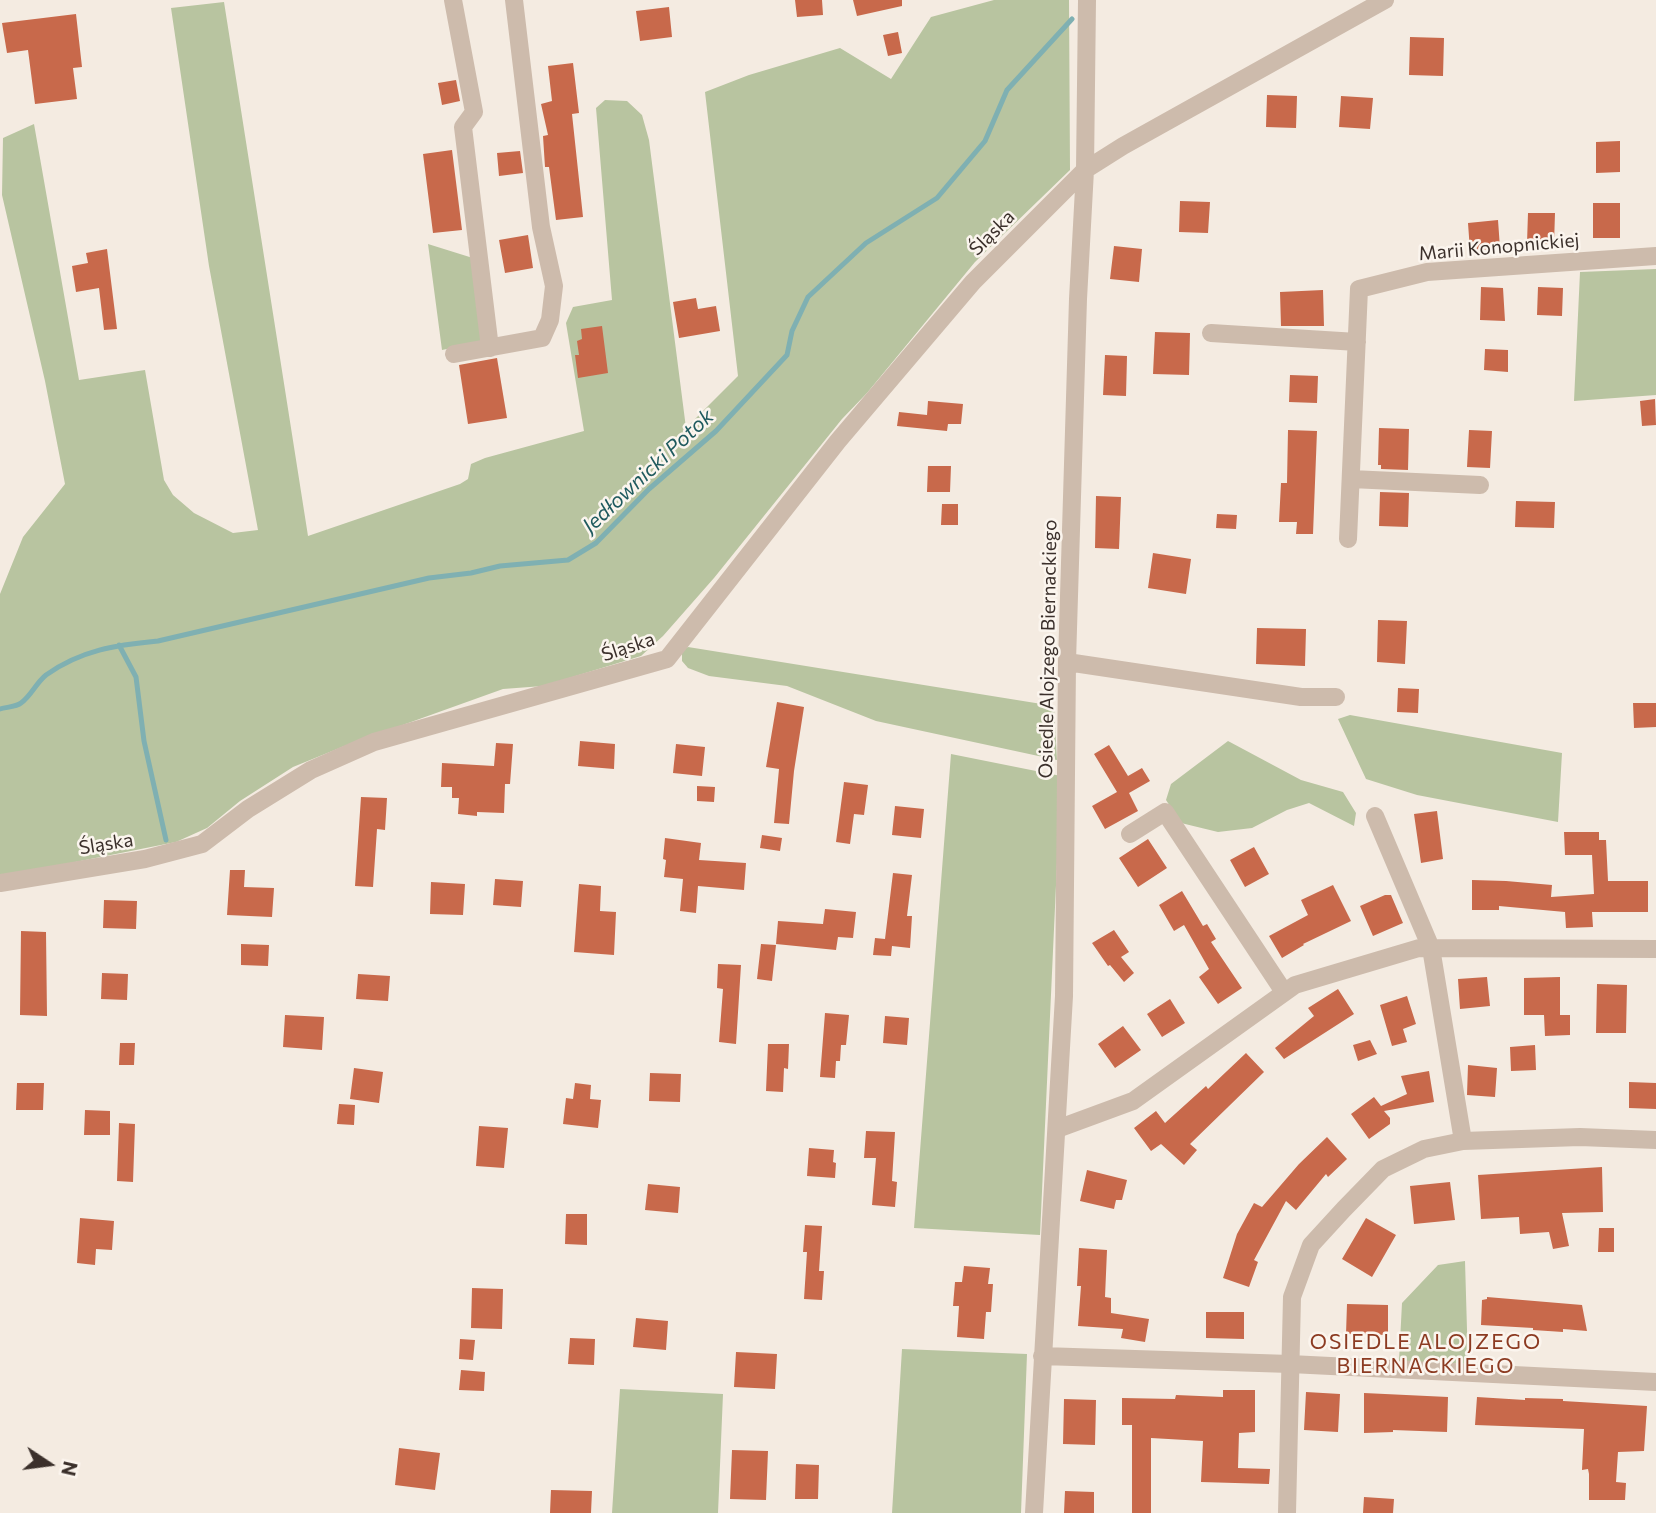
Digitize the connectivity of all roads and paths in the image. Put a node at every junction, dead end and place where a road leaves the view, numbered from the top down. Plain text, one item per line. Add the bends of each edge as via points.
1 (453, 0) edge
2 (514, 0) edge
3 (1087, 0) edge
4 (1385, 0) edge
5 (1085, 170) junction
6 (1656, 256) edge
7 (1211, 333) dead end
8 (1357, 342) junction
9 (490, 348) junction
10 (454, 354) dead end
11 (1351, 480) junction
12 (1480, 485) dead end
13 (1348, 539) dead end
14 (1067, 662) junction
15 (1336, 697) dead end
16 (1375, 816) dead end
17 (1130, 834) dead end
18 (0, 883) edge
19 (1431, 948) junction
20 (1656, 948) edge
21 (1284, 992) junction
22 (1057, 1129) junction
23 (1656, 1140) edge
24 (1463, 1141) junction
25 (1042, 1356) junction
26 (1290, 1364) junction
27 (1656, 1382) edge
28 (1034, 1513) edge
29 (1287, 1513) edge

1 - 9 street via 474,112 463,127
2 - 9 street via 541,227 554,286 550,320 542,338
3 - 5 street
4 - 5 street, Śląska
5 - 14 street, Osiedle Alojzego Biernackiego
5 - 18 street, Śląska via 973,282 838,441 667,659 374,742 312,770 202,844 145,859
6 - 8 street, Marii Konopnickiej via 1427,272 1359,289
7 - 8 street
8 - 11 street, Marii Konopnickiej
9 - 10 street
11 - 12 street
11 - 13 street, Marii Konopnickiej
14 - 15 street via 1301,697
14 - 22 street, Osiedle Alojzego Biernackiego via 1064,996
16 - 19 street
17 - 21 street via 1165,812
19 - 20 street
19 - 21 street via 1320,977
19 - 24 street
21 - 22 street via 1133,1101
22 - 25 street, Osiedle Alojzego Biernackiego
23 - 24 street
24 - 26 street via 1424,1149 1383,1169 1311,1245 1292,1297
25 - 26 street
25 - 28 street, Osiedle Alojzego Biernackiego
26 - 27 street
26 - 29 street

